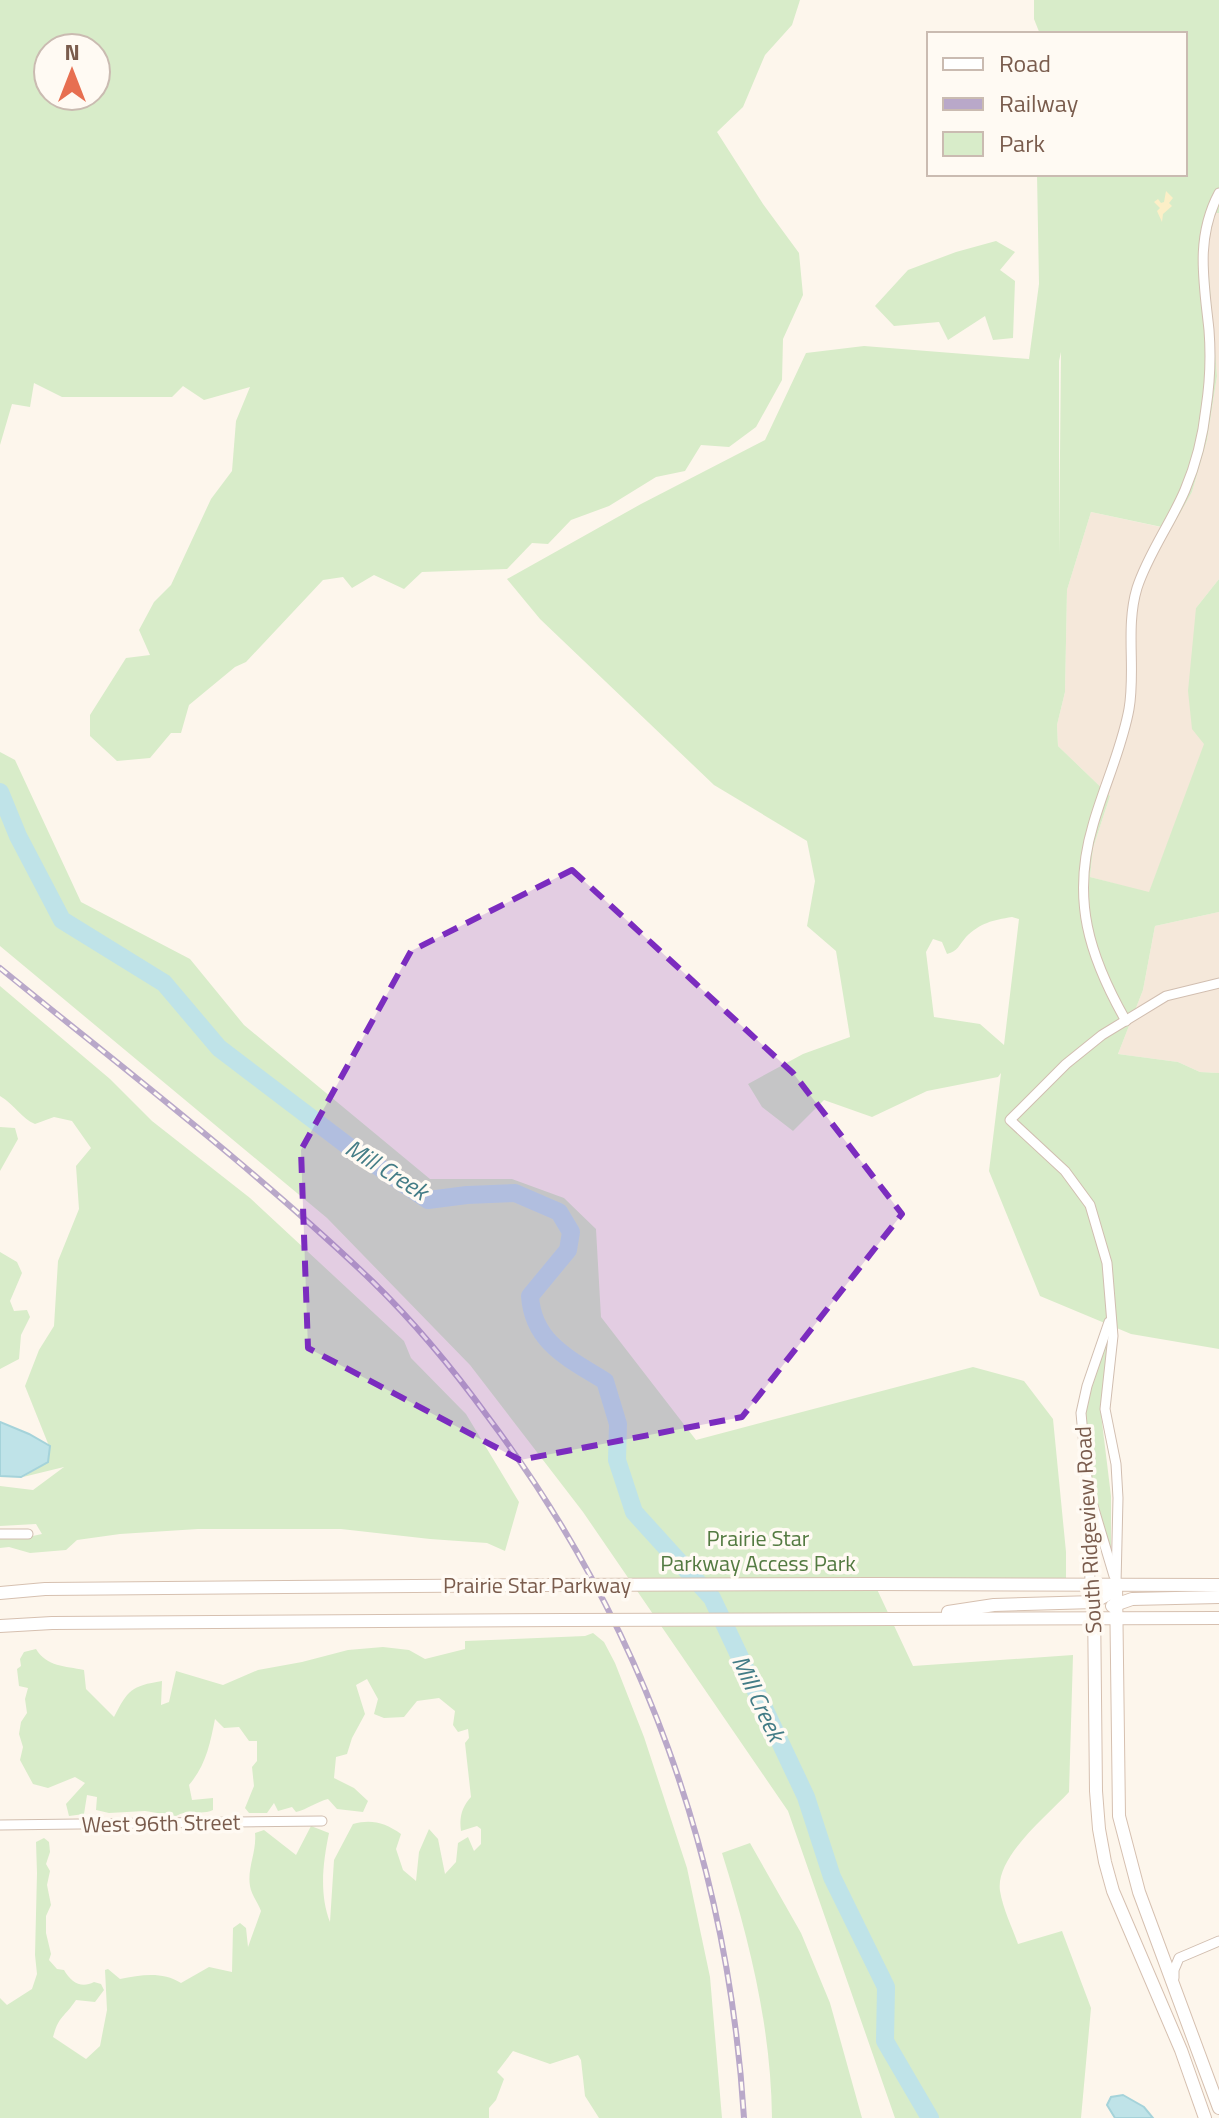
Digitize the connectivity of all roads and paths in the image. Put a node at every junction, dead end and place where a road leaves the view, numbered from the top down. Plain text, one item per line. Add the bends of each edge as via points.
1 (1219, 193) edge
2 (1219, 983) edge
3 (1126, 1021) junction
4 (1111, 1311) junction
5 (1088, 1489) junction
6 (0, 1534) edge
7 (28, 1534) dead end
8 (1090, 1584) junction
9 (1116, 1584) junction
10 (1219, 1585) edge
11 (0, 1593) edge
12 (1219, 1597) edge
13 (1094, 1602) junction
14 (1122, 1602) junction
15 (1117, 1617) junction
16 (1149, 1617) junction
17 (928, 1618) junction
18 (1093, 1618) junction
19 (1219, 1618) edge
20 (0, 1626) edge
21 (322, 1821) dead end
22 (0, 1825) edge
23 (1219, 1941) edge
24 (1160, 1949) junction
25 (1179, 1958) junction
26 (1173, 1985) junction
27 (1219, 2108) edge
28 (1205, 2118) edge

1 - 3 street via 1203,247 1210,358 1202,433 1184,492 1134,601 1129,709 1083,874 1093,956
2 - 3 street via 1166,996
3 - 4 street via 1066,1064 1010,1120 1065,1171 1090,1205 1107,1263
4 - 5 street, South Ridgeview Road via 1081,1413
4 - 9 street, South Ridgeview Road via 1105,1409 1116,1464
5 - 8 street, South Ridgeview Road
5 - 9 street
6 - 7 street
8 - 9 main road, Prairie Star Parkway
8 - 11 main road, Prairie Star Parkway, bridge
8 - 13 main road, South Ridgeview Road
9 - 10 main road, Prairie Star Parkway
9 - 13 main road
9 - 14 main road, South Ridgeview Road
12 - 14 main road
13 - 17 main road via 994,1605
13 - 18 main road, South Ridgeview Road
14 - 15 main road, South Ridgeview Road
14 - 16 main road
14 - 18 main road
15 - 16 main road, Prairie Star Parkway
15 - 18 main road, Prairie Star Parkway
15 - 24 main road, South Ridgeview Road via 1119,1816
16 - 19 main road, Prairie Star Parkway
17 - 18 main road, Prairie Star Parkway
17 - 20 main road, Prairie Star Parkway, bridge
18 - 28 main road, South Ridgeview Road via 1096,1791 1105,1862
21 - 22 street, West 96th Street
23 - 25 street
24 - 25 street
24 - 26 main road, South Ridgeview Road
25 - 26 street
26 - 27 main road, South Ridgeview Road

